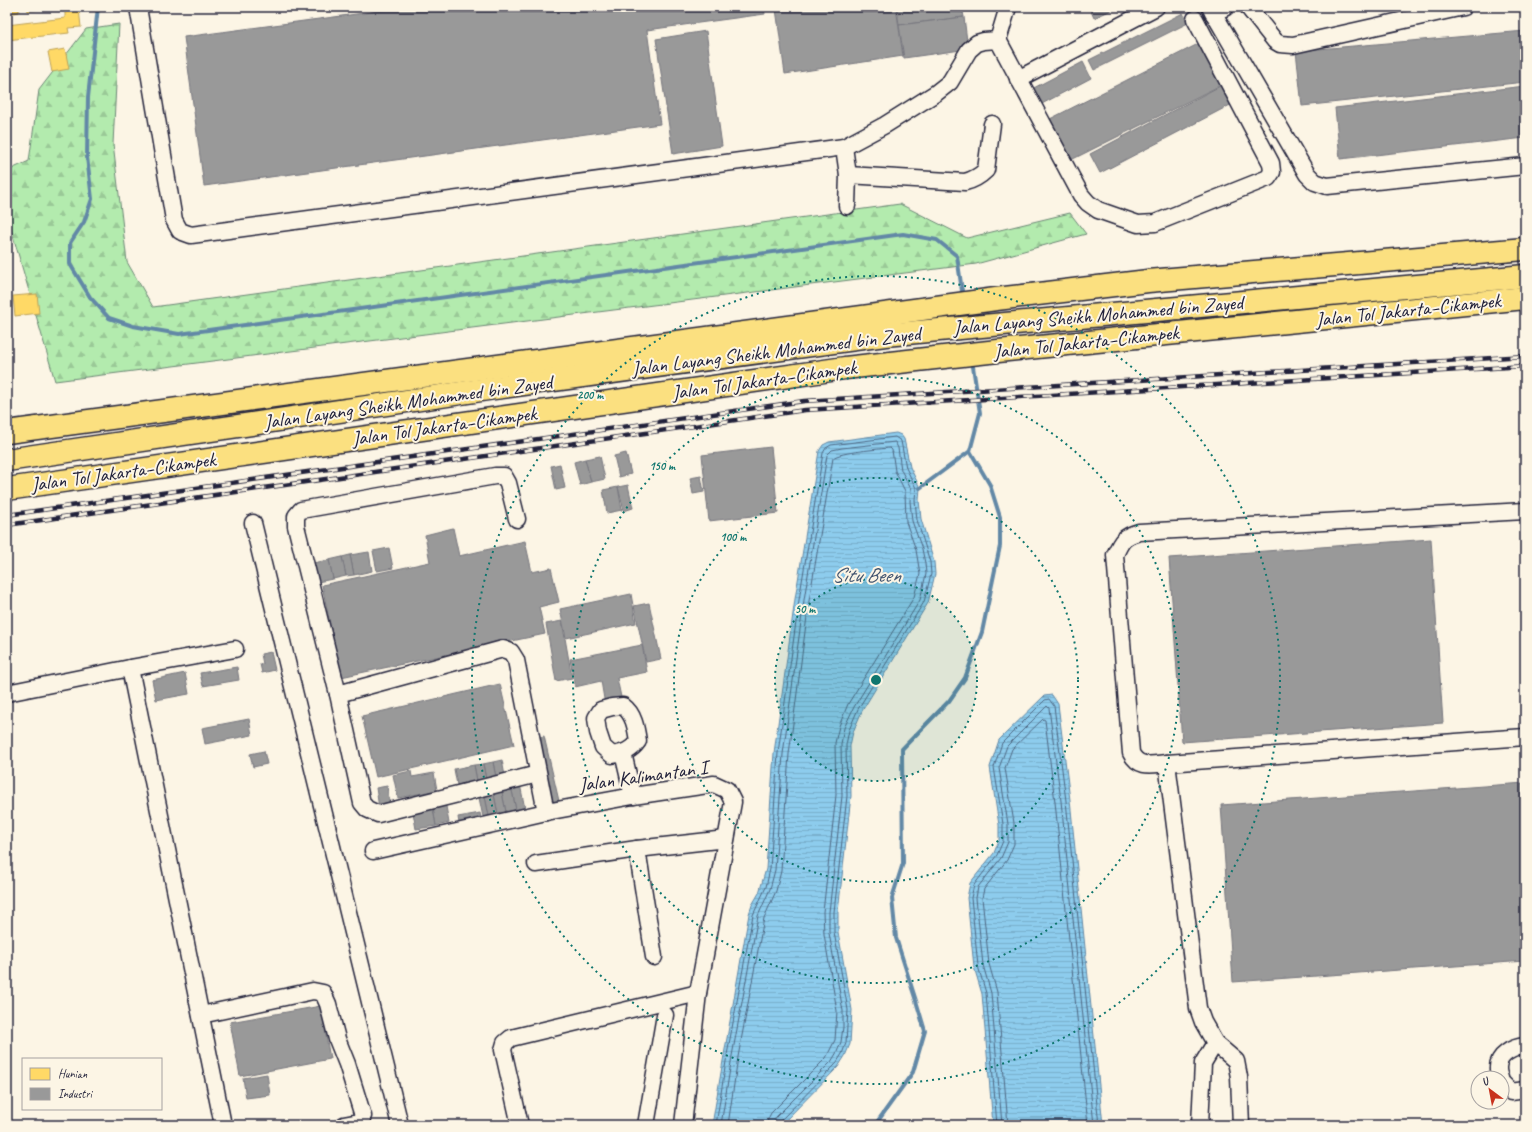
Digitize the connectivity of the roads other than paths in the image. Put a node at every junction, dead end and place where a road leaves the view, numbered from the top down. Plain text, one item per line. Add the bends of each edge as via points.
1 (138, 7) edge
2 (1008, 7) edge
3 (1156, 7) edge
4 (1248, 7) edge
5 (1464, 7) edge
6 (1216, 9) edge
7 (1196, 19) dead end
8 (998, 40) junction
9 (1018, 79) junction
10 (992, 124) dead end
11 (844, 147) junction
12 (1525, 166) edge
13 (848, 175) junction
14 (847, 206) dead end
15 (1525, 249) edge
16 (1525, 266) edge
17 (1525, 276) edge
18 (1525, 298) edge
19 (7, 432) edge
20 (7, 446) edge
21 (7, 460) edge
22 (7, 489) edge
23 (1525, 510) edge
24 (517, 519) dead end
25 (253, 523) dead end
26 (235, 649) dead end
27 (130, 668) junction
28 (7, 693) edge
29 (338, 694) junction
30 (1525, 738) edge
31 (623, 753) dead end
32 (1167, 763) junction
33 (538, 774) junction
34 (633, 796) junction
35 (546, 812) junction
36 (726, 839) junction
37 (637, 849) junction
38 (373, 851) dead end
39 (536, 864) dead end
40 (654, 957) dead end
41 (698, 993) junction
42 (201, 1015) junction
43 (666, 1015) dead end
44 (1215, 1043) junction
45 (1525, 1046) edge
46 (1498, 1070) edge
47 (1525, 1090) edge
48 (1510, 1091) edge
49 (224, 1125) edge
50 (344, 1125) edge
51 (400, 1125) edge
52 (520, 1125) edge
53 (646, 1125) edge
54 (683, 1125) edge
55 (1200, 1125) edge
56 (1241, 1125) edge

1 - 11 street via 174,220 180,231 191,235
2 - 8 street
3 - 9 street
4 - 5 street via 1275,40 1280,44 1293,45
6 - 12 street via 1307,174 1315,182 1327,186
7 - 9 street via 1271,163 1272,172 1268,178 1155,222 1138,224 1098,210 1088,203 1081,195
8 - 9 street
8 - 11 street via 977,43 969,50 950,82 936,93
10 - 13 street via 986,170 973,180 964,182
11 - 13 street
13 - 14 street
15 - 19 highway via 1148,280
16 - 20 highway, Jalan Layang Sheikh Mohammed bin Zayed via 1072,301 489,374
17 - 21 highway, Jalan Layang Sheikh Mohammed bin Zayed via 885,335 495,388
18 - 22 highway, Jalan Tol Jakarta–Cikampek via 845,368
23 - 32 street via 1158,530 1129,535 1120,543 1116,555 1132,753 1134,760 1145,765
24 - 29 street via 504,476 301,510 296,516 296,526
25 - 51 street
26 - 27 street
27 - 28 street
27 - 42 street
29 - 33 street via 362,803 367,809 378,814
29 - 33 street via 503,649 511,652 516,660
30 - 32 street
31 - 34 street
32 - 44 street via 1198,1008
33 - 35 street
34 - 35 street, Jalan Kalimantan I
34 - 36 street, Jalan Kalimantan I via 714,784 727,790 733,802
35 - 38 street, Jalan Kalimantan I
36 - 37 street
36 - 41 street, Jalan Kalimantan I
37 - 39 street
37 - 40 street
41 - 52 street via 510,1038 503,1050
41 - 54 street, Jalan Kalimantan I
42 - 49 street
42 - 50 street via 314,991 323,993 363,1116 359,1122
43 - 53 street
44 - 55 street via 1203,1063
44 - 56 street via 1236,1061
45 - 46 street via 1508,1052 1499,1061
47 - 48 street

